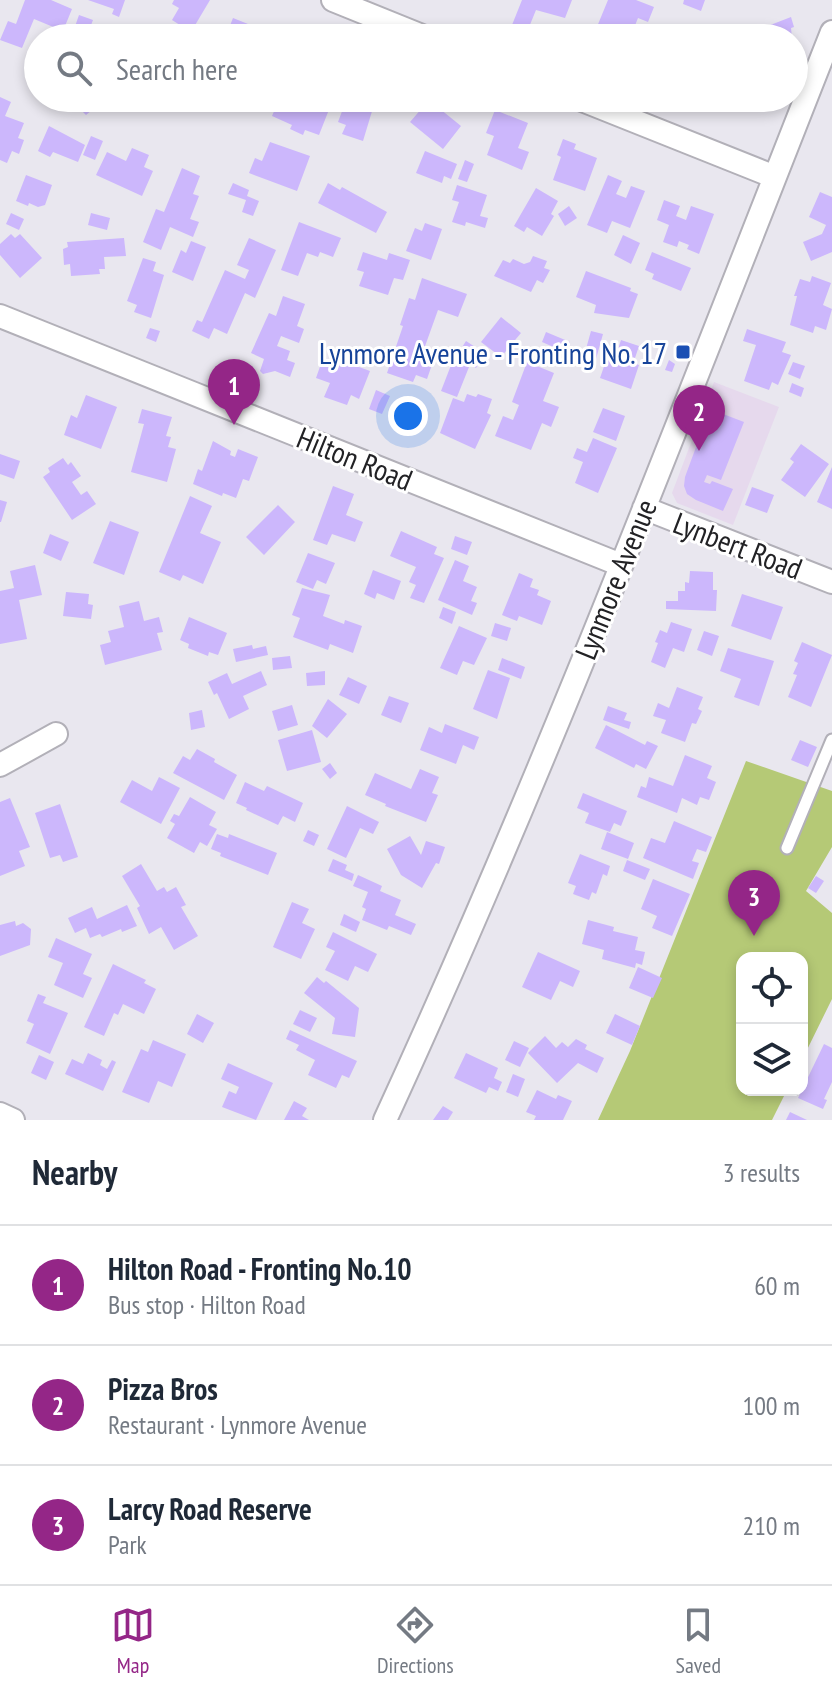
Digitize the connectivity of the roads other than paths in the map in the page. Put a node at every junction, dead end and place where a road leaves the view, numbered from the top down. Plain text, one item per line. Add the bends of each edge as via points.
1 (333, 0) edge
2 (392, 24) edge
3 (832, 32) edge
4 (808, 93) edge
5 (612, 112) edge
6 (801, 112) edge
7 (775, 177) junction
8 (0, 316) edge
9 (644, 508) junction
10 (621, 565) junction
11 (832, 582) edge
12 (56, 734) dead end
13 (832, 740) edge
14 (0, 765) edge
15 (787, 848) dead end
16 (0, 1114) edge
17 (13, 1120) edge
18 (385, 1120) edge

1 - 2 street
3 - 4 street, Lynmore Avenue
5 - 7 street
6 - 7 street, Lynmore Avenue
7 - 9 street, Lynmore Avenue
8 - 10 street, Hilton Road
9 - 10 street, Lynmore Avenue
9 - 11 street, Lynbert Road
10 - 18 street, Lynmore Avenue via 450,978
12 - 14 street
13 - 15 lane
16 - 17 street

